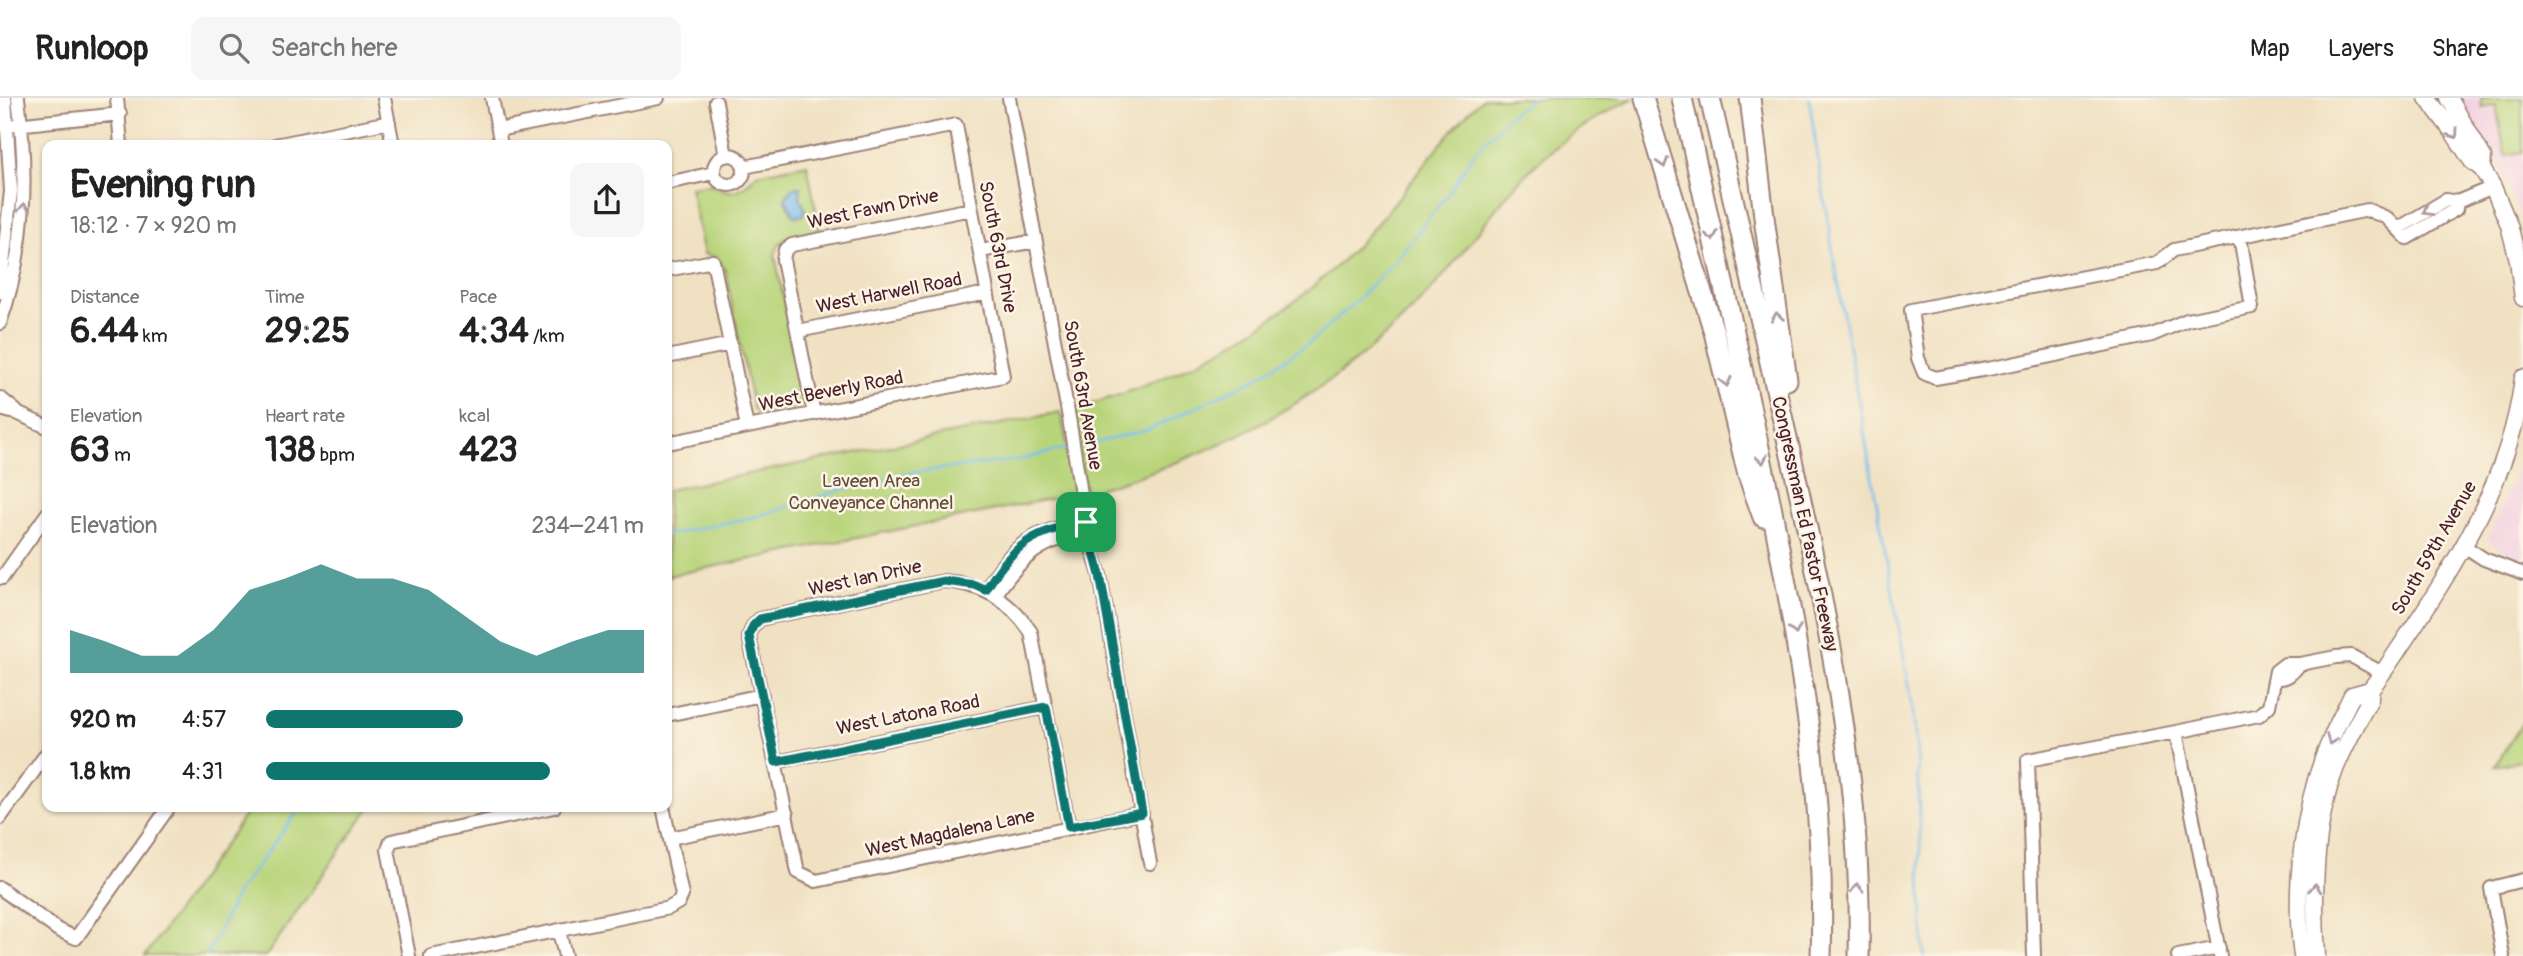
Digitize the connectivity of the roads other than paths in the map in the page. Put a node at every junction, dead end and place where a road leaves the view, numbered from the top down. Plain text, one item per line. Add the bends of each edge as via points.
1 (5, 98) edge
2 (18, 98) edge
3 (117, 98) edge
4 (384, 98) edge
5 (492, 98) edge
6 (659, 98) edge
7 (1009, 98) edge
8 (1643, 98) edge
9 (1682, 98) edge
10 (1710, 98) edge
11 (1750, 98) edge
12 (2427, 98) edge
13 (2449, 98) edge
14 (714, 100) edge
15 (120, 114) junction
16 (389, 122) junction
17 (22, 124) junction
18 (8, 125) junction
19 (498, 130) junction
20 (121, 140) edge
21 (300, 140) edge
22 (392, 140) edge
23 (499, 140) edge
24 (726, 156) junction
25 (744, 167) junction
26 (2482, 169) junction
27 (714, 173) junction
28 (672, 182) edge
29 (2493, 187) junction
30 (971, 209) junction
31 (2240, 237) junction
32 (1036, 241) junction
33 (979, 251) junction
34 (672, 269) edge
35 (0, 292) edge
36 (987, 293) junction
37 (2523, 298) edge
38 (0, 323) edge
39 (798, 331) junction
40 (730, 344) junction
41 (672, 356) edge
42 (1003, 376) joint
43 (2523, 377) edge
44 (0, 398) edge
45 (0, 409) edge
46 (19, 414) junction
47 (814, 414) junction
48 (42, 425) edge
49 (747, 427) junction
50 (672, 442) edge
51 (42, 521) edge
52 (1086, 527) junction
53 (2464, 546) junction
54 (1814, 554) junction
55 (1782, 563) junction
56 (2523, 574) edge
57 (2, 578) edge
58 (991, 592) junction
59 (2382, 673) junction
60 (2370, 690) junction
61 (762, 695) junction
62 (1046, 707) junction
63 (672, 714) edge
64 (2176, 732) junction
65 (42, 759) edge
66 (776, 762) junction
67 (165, 812) edge
68 (530, 812) edge
69 (664, 812) edge
70 (1142, 813) junction
71 (787, 814) junction
72 (0, 818) edge
73 (1069, 827) junction
74 (670, 838) junction
75 (1150, 863) dead end
76 (2523, 880) edge
77 (0, 888) edge
78 (559, 931) junction
79 (2219, 952) edge
80 (409, 956) edge
81 (431, 956) edge
82 (565, 956) edge
83 (1821, 956) edge
84 (1859, 956) edge
85 (2034, 956) edge
86 (2178, 956) edge
87 (2302, 956) edge
88 (2317, 956) edge
89 (2503, 956) edge

1 - 18 street
2 - 17 street
3 - 15 street
4 - 16 street
5 - 19 street
6 - 19 street
7 - 32 street, South 63rd Avenue
8 -> 55 highway via 1714,332 1748,475
9 -> 55 highway, Congressman Ed Pastor Freeway
10 - 54 highway, Congressman Ed Pastor Freeway
54 -> 11 highway via 1812,510 1781,345
12 -> 26 main road
13 - 26 main road via 2483,158
14 - 24 street
15 - 17 street
15 - 20 street
16 - 21 street
16 - 22 street
17 - 18 street
38 -> 17 street via 22,226
18 - 35 street via 11,191
19 - 23 street
24 - 25 street via 736,157
24 - 27 street via 715,164
25 - 27 street via 741,180 734,185 721,183
25 - 30 street, South 63rd Drive via 956,125
26 - 29 main road
27 - 28 street
29 - 31 street via 2457,202 2446,200 2403,233 2387,218 2368,210
29 - 37 main road via 2509,225
30 - 33 street, South 63rd Drive
30 - 39 street, West Fawn Drive via 792,245 783,260
31 - 31 street via 2174,250 2157,263 1911,310 1924,373 1935,378 2151,335 2187,320 2252,307
32 - 33 street
32 - 52 street, South 63rd Avenue
33 - 36 street, South 63rd Drive
34 - 40 street via 713,261
36 - 39 street, West Harwell Road
36 - 42 street, South 63rd Drive
39 - 47 street
40 - 41 street
40 - 49 street
42 - 47 street, West Beverly Road
43 - 53 main road, South 59th Avenue via 2506,456
44 - 46 street
45 - 46 street
46 - 48 street
47 - 49 street, West Beverly Road
49 - 50 street, West Beverly Road
51 - 57 street
52 - 58 street via 1063,526 1023,542 999,566
52 - 70 street, South 63rd Avenue via 1100,575
53 - 56 street
53 - 59 main road, South 59th Avenue
84 -> 54 highway, Congressman Ed Pastor Freeway via 1856,847 1845,737
55 -> 83 highway, Congressman Ed Pastor Freeway via 1811,737 1821,863
58 - 61 street, West Ian Drive via 944,581 760,619 749,636
58 - 62 street via 1031,632
59 - 60 main road, South 59th Avenue
59 - 64 street via 2351,656 2285,664 2279,667 2269,706 2259,715
60 -> 87 main road, South 59th Avenue via 2352,695 2330,741 2310,808 2299,893
88 -> 60 main road, South 59th Avenue via 2314,909 2323,815 2335,770 2370,699
61 - 63 street
61 - 66 street
62 - 66 street, West Latona Road
62 - 73 street
64 - 79 street
64 - 85 street via 2028,760
65 - 72 street
66 - 71 street
67 - 77 street via 76,938
68 - 80 street via 391,841 388,850
69 - 74 street
70 - 73 street, West Magdalena Lane
70 - 75 street, South 63rd Avenue
71 - 73 street, West Magdalena Lane via 798,872 816,881
71 - 74 street
74 - 78 street via 682,895 679,902
76 - 89 street via 2491,888
78 - 81 street
78 - 82 street
79 - 86 street

